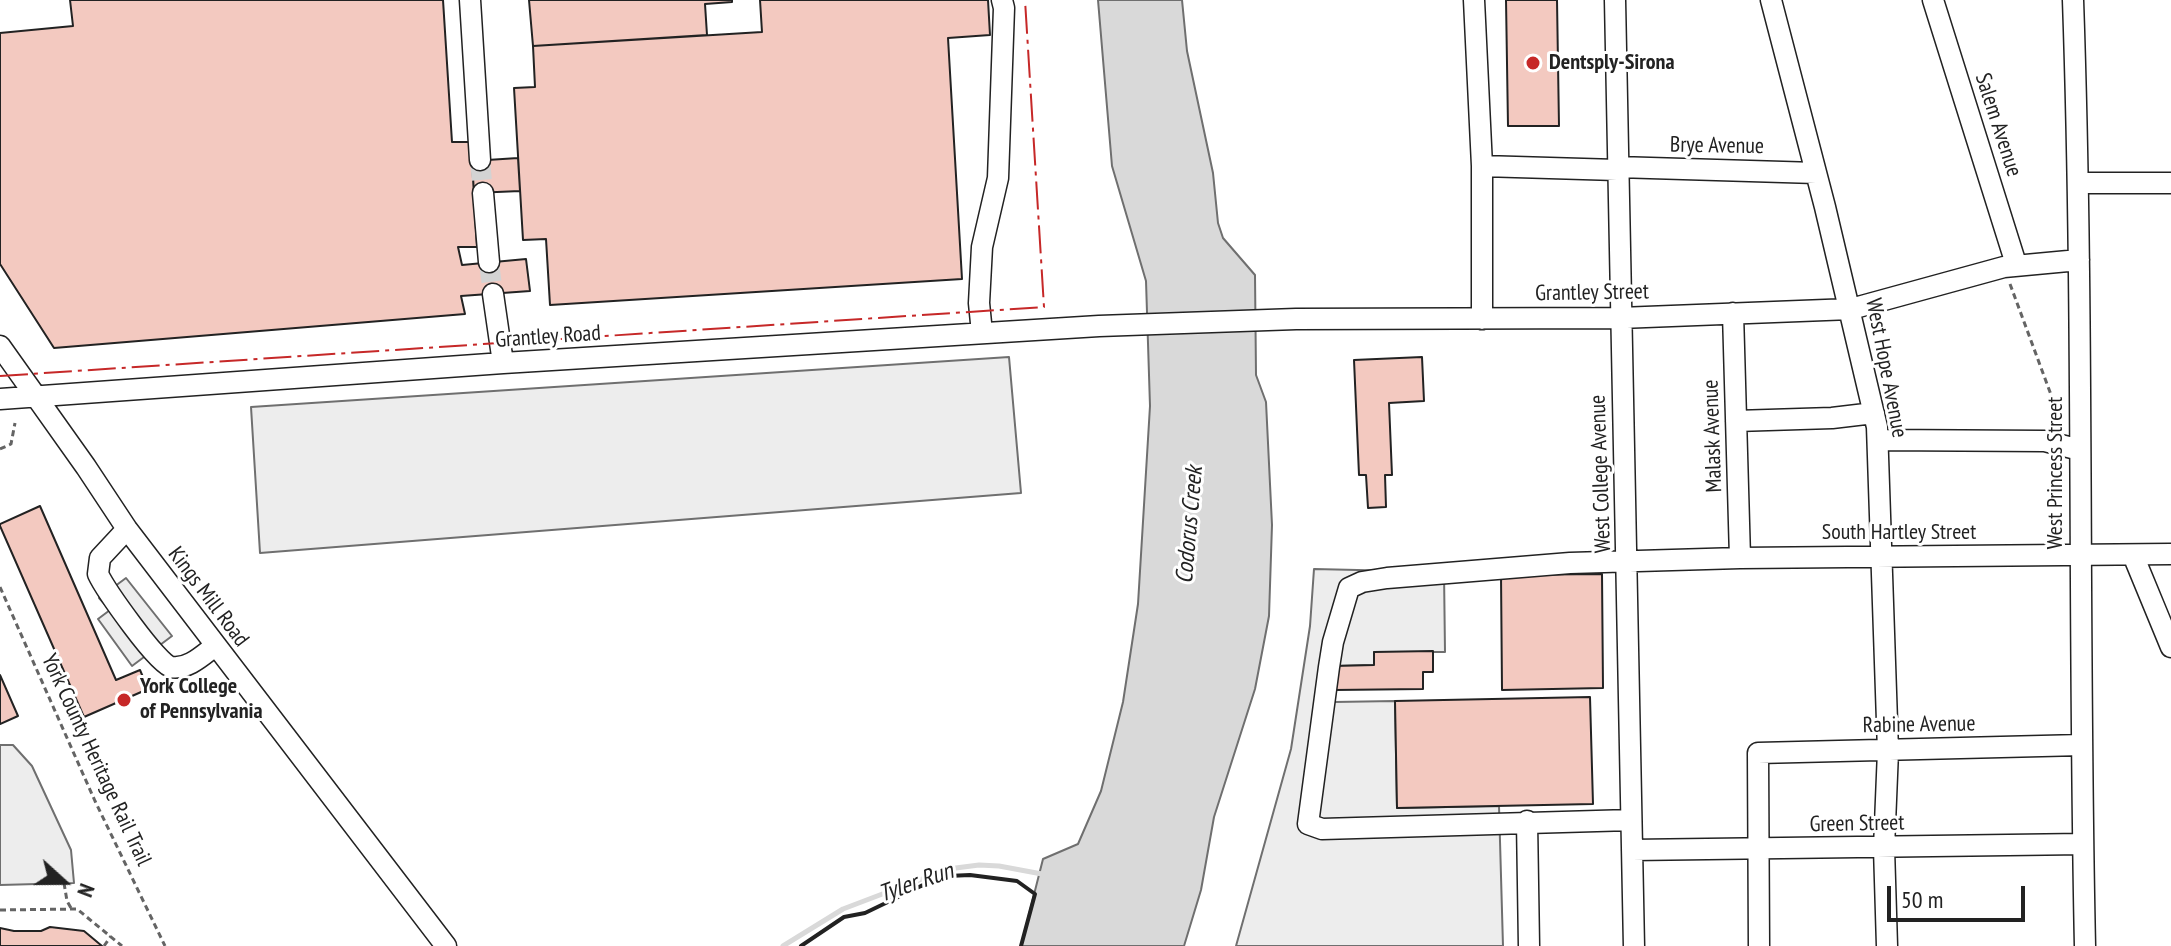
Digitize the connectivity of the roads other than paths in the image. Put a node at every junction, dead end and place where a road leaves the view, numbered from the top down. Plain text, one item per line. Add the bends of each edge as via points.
1 (470, 0) edge
2 (1002, 0) edge
3 (1474, 0) edge
4 (1615, 0) edge
5 (1771, 0) edge
6 (1933, 0) edge
7 (2073, 0) edge
8 (480, 160) tunnel mouth
9 (1482, 166) junction
10 (1617, 169) junction
11 (1816, 173) junction
12 (2079, 183) junction
13 (2171, 183) edge
14 (483, 193) tunnel mouth
15 (2079, 260) junction
16 (489, 262) tunnel mouth
17 (2010, 265) junction
18 (493, 294) tunnel mouth
19 (1851, 309) junction
20 (1733, 313) junction
21 (1620, 318) junction
22 (1482, 319) junction
23 (1099, 326) joint
24 (982, 333) junction
25 (0, 346) edge
26 (503, 363) junction
27 (34, 396) junction
28 (0, 399) edge
29 (1874, 413) junction
30 (1736, 421) junction
31 (1878, 440) junction
32 (2075, 448) junction
33 (127, 529) junction
34 (2171, 554) edge
35 (2080, 555) junction
36 (2133, 555) junction
37 (1740, 558) junction
38 (1883, 558) junction
39 (1628, 562) junction
40 (215, 646) junction
41 (2171, 647) edge
42 (2082, 745) junction
43 (1888, 751) junction
44 (1631, 820) junction
45 (1527, 821) junction
46 (2083, 844) junction
47 (1884, 848) junction
48 (1632, 850) junction
49 (1758, 850) junction
50 (446, 946) edge
51 (1529, 946) edge
52 (1634, 946) edge
53 (1759, 946) edge
54 (1887, 946) edge
55 (2085, 946) edge

1 - 8 street
2 - 24 street via 998,178 982,247
3 - 9 street
4 - 10 street, West College Avenue
5 - 11 street, West Hope Avenue
6 - 17 street, Salem Avenue
7 - 12 street, West Princess Street
9 - 10 street, Brye Avenue
9 - 22 street
10 - 11 street, Brye Avenue
10 - 21 street, West College Avenue
11 - 19 street, West Hope Avenue
12 - 13 street
12 - 15 street, West Princess Street
14 - 16 street
15 - 17 street, Grantley Street
15 - 32 street, West Princess Street
17 - 19 street, Grantley Street
18 - 26 street
19 - 20 street, Grantley Street
19 - 29 street, West Hope Avenue
20 - 21 street, Grantley Street
20 - 30 street, Malask Avenue
21 - 22 street, Grantley Street
21 - 39 street, West College Avenue
22 - 23 street, Grantley Street
23 - 24 street, Grantley Road
24 - 26 street, Grantley Road
25 - 27 street, Kings Mill Road
26 - 27 street, Grantley Road
27 - 28 street, Grantley Road
27 - 33 street, Kings Mill Road
29 - 30 street
29 - 31 street, West Hope Avenue
30 - 37 street, Malask Avenue
31 - 32 street via 2045,441
31 - 38 street, West Hope Avenue
32 - 35 street, West Princess Street
33 - 40 street, Kings Mill Road
33 - 40 street via 100,558 98,574 152,651 172,668
34 - 36 street, South Hartley Street
35 - 36 street, South Hartley Street
35 - 38 street, South Hartley Street
35 - 42 street, West Princess Street
36 - 41 street
37 - 38 street, South Hartley Street
37 - 39 street, South Hartley Street
38 - 43 street, West Hope Avenue
39 - 44 street, West College Avenue
39 - 45 street, South Hartley Street via 1387,578 1349,588 1333,642 1308,824 1322,829
40 - 50 street, Kings Mill Road
42 - 43 street, Rabine Avenue
42 - 46 street, West Princess Street
43 - 47 street, West Hope Avenue
43 - 49 street, Rabine Avenue via 1758,753
44 - 45 street
44 - 48 street, West College Avenue
45 - 51 street
46 - 47 street, Green Street
46 - 55 street, West Princess Street
47 - 49 street, Green Street
47 - 54 street, West Hope Avenue
48 - 49 street, Green Street
48 - 52 street, West College Avenue
49 - 53 street

